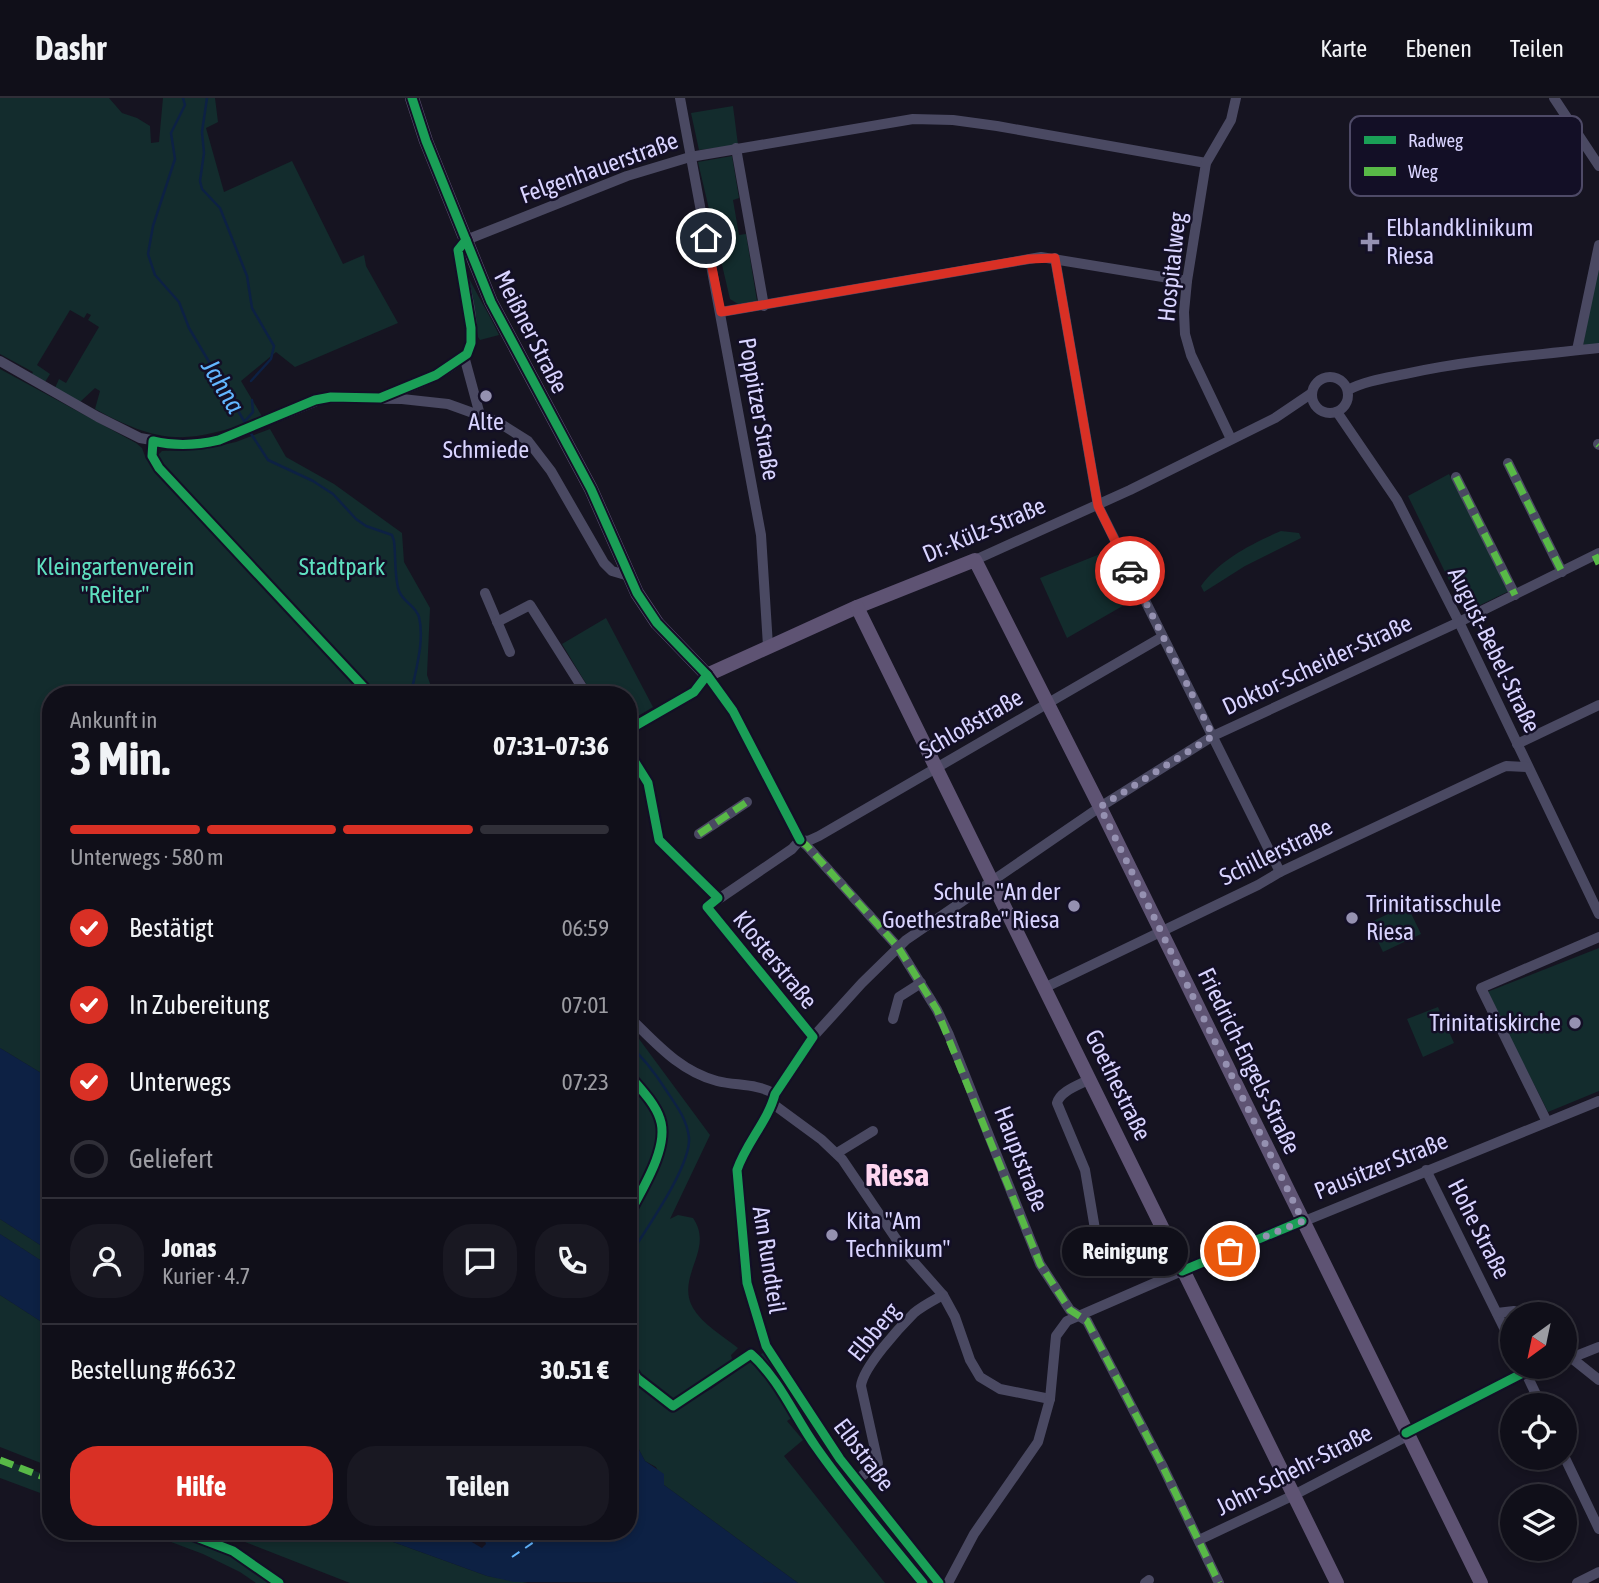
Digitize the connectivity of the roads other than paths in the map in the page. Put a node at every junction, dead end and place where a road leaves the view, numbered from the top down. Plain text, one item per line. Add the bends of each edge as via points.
1 (412, 98) edge
2 (680, 98) edge
3 (1236, 98) edge
4 (1554, 98) edge
5 (1566, 116) edge
6 (1582, 140) edge
7 (736, 148) junction
8 (690, 157) junction
9 (1206, 163) junction
10 (1599, 166) edge
11 (466, 240) junction
12 (1599, 245) edge
13 (1055, 258) junction
14 (1187, 281) junction
15 (764, 306) junction
16 (721, 312) junction
17 (1599, 348) edge
18 (1577, 350) junction
19 (465, 355) junction
20 (0, 361) edge
21 (1348, 390) junction
22 (1312, 393) junction
23 (380, 398) junction
24 (1317, 408) junction
25 (1337, 412) junction
26 (480, 415) junction
27 (1275, 418) junction
28 (1231, 439) junction
29 (1508, 463) dead end
30 (1456, 477) dead end
31 (1098, 506) junction
32 (1598, 557) edge
33 (975, 560) junction
34 (1562, 572) junction
35 (629, 576) junction
36 (485, 593) dead end
37 (1515, 595) junction
38 (858, 607) junction
39 (498, 622) junction
40 (1459, 622) junction
41 (1162, 638) junction
42 (768, 646) junction
43 (510, 652) dead end
44 (707, 675) junction
45 (581, 686) edge
46 (1047, 704) junction
47 (1599, 705) edge
48 (637, 725) edge
49 (1213, 736) junction
50 (1517, 744) junction
51 (637, 766) edge
52 (1527, 767) junction
53 (937, 768) junction
54 (747, 803) dead end
55 (1100, 807) junction
56 (699, 834) dead end
57 (800, 841) junction
58 (1280, 872) junction
59 (992, 881) junction
60 (718, 898) junction
61 (707, 907) joint
62 (1599, 914) edge
63 (1160, 933) junction
64 (1599, 937) edge
65 (898, 947) junction
66 (921, 983) junction
67 (1046, 987) junction
68 (893, 1019) dead end
69 (637, 1025) edge
70 (813, 1037) junction
71 (1090, 1079) junction
72 (774, 1099) junction
73 (1599, 1101) edge
74 (1547, 1122) junction
75 (873, 1131) dead end
76 (837, 1153) junction
77 (1426, 1170) junction
78 (1303, 1221) junction
79 (1097, 1241) dead end
80 (1182, 1271) junction
81 (943, 1295) junction
82 (1497, 1313) junction
83 (1500, 1313) edge
84 (1076, 1316) junction
85 (1500, 1319) edge
86 (765, 1346) joint
87 (1599, 1347) edge
88 (1577, 1354) edge
89 (1577, 1364) edge
90 (1599, 1380) edge
91 (1050, 1399) junction
92 (1407, 1436) junction
93 (1571, 1470) edge
94 (857, 1480) junction
95 (1294, 1495) junction
96 (1599, 1530) edge
97 (1199, 1540) junction
98 (1599, 1572) edge
99 (939, 1583) edge
100 (947, 1583) edge
101 (1219, 1583) edge
102 (1337, 1583) edge
103 (1481, 1583) edge
104 (1577, 1583) edge

1 - 11 main road, Meißner Straße
2 - 8 street, Poppitzer Straße
3 - 9 street, Hospitalweg via 1231,120
4 - 5 street
6 - 10 street
7 - 8 street, Felgenhauerstraße
7 - 9 street, Felgenhauerstraße via 913,119 948,120
7 - 15 street
8 - 11 street, Felgenhauerstraße via 627,176
8 - 16 street, Poppitzer Straße
9 - 14 street, Hospitalweg
11 - 19 street via 458,250 471,328
11 - 35 main road, Meißner Straße via 491,302 591,489
12 - 18 street
13 - 14 street
13 - 15 street
13 - 31 street
14 - 28 street, Hospitalweg via 1185,334
15 - 16 street
16 - 42 street, Poppitzer Straße via 761,535
17 - 18 street
18 - 21 street via 1427,369
19 - 23 street via 436,375
19 - 26 street
20 - 23 street via 140,438 174,444 205,444 231,437 324,398
21 - 22 street via 1342,380 1331,376 1316,383
21 - 25 street via 1347,403
22 - 24 street
22 - 27 street, Dr.-Külz-Straße
23 - 26 street via 448,404
24 - 25 street
24 - 27 street, Dr.-Külz-Straße
25 - 40 street, August-Bebel-Straße via 1397,500
26 - 35 street via 520,434 537,450 604,563
27 - 28 street, Dr.-Külz-Straße
28 - 31 street, Dr.-Külz-Straße
29 - 34 street
30 - 37 street
31 - 33 street, Dr.-Külz-Straße
31 - 41 street
32 - 34 street, Doktor-Scheider-Straße
33 - 38 main road, Dr.-Külz-Straße
33 - 46 main road, Friedrich-Engels-Straße
34 - 37 street, Doktor-Scheider-Straße
35 - 44 main road, Meißner Straße via 657,623
36 - 39 street
37 - 40 street, Doktor-Scheider-Straße
38 - 42 main road, Dr.-Külz-Straße
38 - 53 main road, Goethestraße
39 - 43 street
39 - 45 street via 530,605
40 - 49 street, Doktor-Scheider-Straße
40 - 50 street, August-Bebel-Straße
41 - 46 street, Schloßstraße
41 - 49 street
42 - 44 main road, Dr.-Külz-Straße
44 - 48 street via 694,692
44 - 57 street, Hauptstraße via 733,711
46 - 53 street, Schloßstraße
46 - 55 main road, Friedrich-Engels-Straße
47 - 50 street
49 - 55 street, Doktor-Scheider-Straße
49 - 58 street
50 - 52 street, August-Bebel-Straße
51 - 60 street via 652,792 659,840
52 - 58 street, Schillerstraße via 1506,766
52 - 62 street, August-Bebel-Straße
53 - 57 street, Schloßstraße via 819,836
53 - 59 main road, Goethestraße
54 - 56 street
55 - 59 street, Doktor-Scheider-Straße
55 - 63 main road, Friedrich-Engels-Straße
57 - 60 street, Schloßstraße
57 - 65 street, Hauptstraße
58 - 63 street, Schillerstraße
59 - 65 street, Doktor-Scheider-Straße
59 - 67 main road, Goethestraße
60 - 61 street, Schloßstraße
61 - 70 street, Klosterstraße
63 - 67 street, Schillerstraße
63 - 78 main road, Friedrich-Engels-Straße
64 - 74 street via 1481,988
65 - 66 street, Hauptstraße
65 - 70 street, Doktor-Scheider-Straße
66 - 68 street via 899,998
66 - 84 street, Hauptstraße via 949,1035 1040,1264
67 - 71 main road, Goethestraße
69 - 72 street via 690,1069 715,1080 761,1087
70 - 72 street, Am Rundteil
71 - 79 street via 1063,1094 1057,1104 1085,1170
71 - 80 main road, Goethestraße
72 - 76 street
72 - 86 street, Am Rundteil via 737,1170 747,1283
73 - 74 street, Pausitzer Straße
74 - 77 street, Pausitzer Straße
75 - 76 street
76 - 81 street via 905,1252
77 - 78 street, Pausitzer Straße
77 - 82 street, Hohe Straße
78 - 80 street, Pausitzer Straße
78 - 92 main road, Friedrich-Engels-Straße
80 - 84 street, Pausitzer Straße
80 - 95 main road, Goethestraße
81 - 91 street via 980,1377 1000,1390
81 - 94 street, Elbberg via 915,1312 862,1380 878,1463
82 - 83 street
82 - 85 street, Hohe Straße
84 - 91 street via 1056,1336
84 - 97 street, Hauptstraße via 1087,1321
86 - 94 street, Elbstraße
87 - 88 street
89 - 90 street
91 - 100 street via 1038,1442 988,1511
92 - 95 street, John-Schehr-Straße
92 - 103 main road, Friedrich-Engels-Straße
93 - 96 street
94 - 99 street, Elbstraße
95 - 97 street, John-Schehr-Straße
95 - 102 main road, Goethestraße
97 - 101 street, Hauptstraße
98 - 104 street

